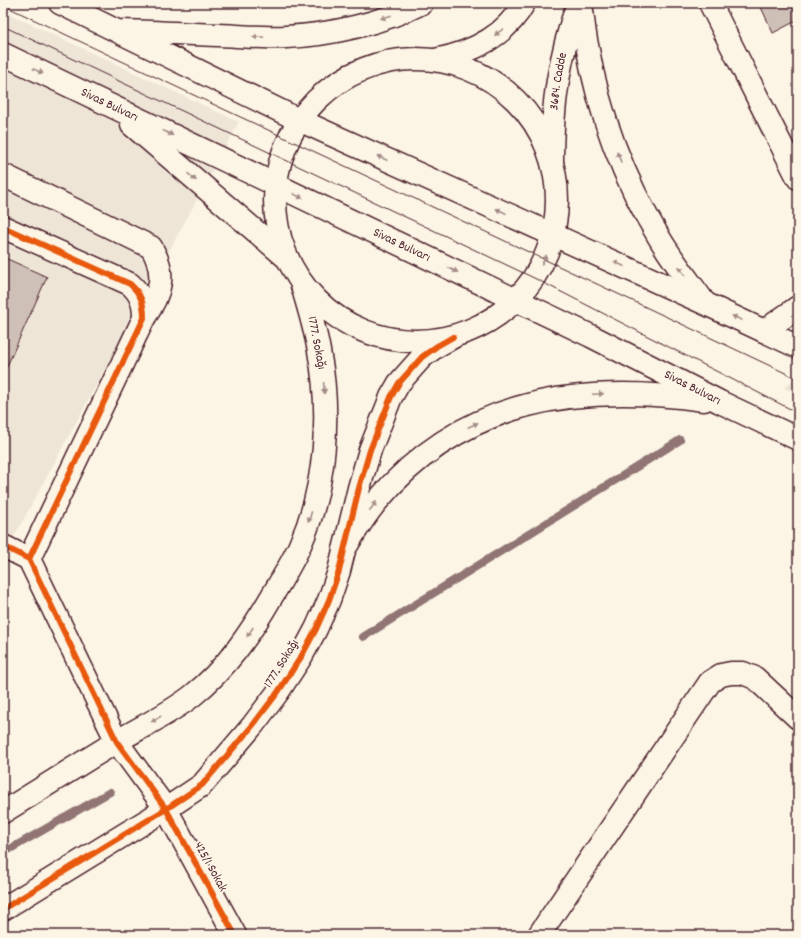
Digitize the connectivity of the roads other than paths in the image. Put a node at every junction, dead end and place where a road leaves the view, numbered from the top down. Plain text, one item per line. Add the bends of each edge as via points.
1 (60, 3) edge
2 (422, 3) edge
3 (524, 3) edge
4 (578, 3) edge
5 (581, 3) edge
6 (710, 3) edge
7 (115, 30) junction
8 (3, 54) edge
9 (436, 60) junction
10 (110, 105) junction
11 (299, 120) junction
12 (552, 161) junction
13 (3, 175) edge
14 (798, 178) edge
15 (276, 185) junction
16 (3, 227) edge
17 (553, 235) junction
18 (288, 260) junction
19 (301, 282) junction
20 (516, 300) junction
21 (704, 303) junction
22 (798, 307) edge
23 (144, 318) junction
24 (764, 331) junction
25 (453, 337) junction
26 (798, 347) edge
27 (720, 402) junction
28 (798, 439) edge
29 (3, 546) edge
30 (344, 550) junction
31 (29, 559) junction
32 (798, 718) edge
33 (117, 742) junction
34 (166, 809) junction
35 (3, 812) edge
36 (3, 909) edge
37 (236, 935) edge
38 (540, 935) edge

1 - 7 main road
2 -> 7 main road via 357,26 287,37
3 -> 9 main road via 510,23 486,42 453,57
4 - 12 main road, 3684. Cadde via 568,33 554,101
21 -> 5 main road via 661,240 641,206 624,169 609,132 596,88 586,44
6 - 14 main road
7 - 11 main road
8 -> 10 main road, Sivas Bulvarı
9 - 11 main road via 401,59 354,72 328,89
9 - 12 main road via 474,71 514,98 543,138
10 -> 15 main road, Sivas Bulvarı
10 -> 18 main road
11 - 15 main road via 281,159
17 -> 11 main road
12 - 17 main road via 557,210
13 - 23 main road via 151,247 157,257 161,278 156,299
15 - 18 main road via 276,211 280,236
15 -> 20 main road, Sivas Bulvarı
16 - 23 main road via 130,284 142,299
20 -> 17 main road via 534,278 547,254
21 -> 17 main road
18 - 19 main road
19 - 25 main road via 317,301 336,316 363,331 404,341 429,341
19 -> 33 main road, 1777. Sokağı via 319,352 325,423 317,495 300,545 236,653 191,696 166,714
20 - 25 main road via 497,316
20 - 27 main road, Sivas Bulvarı
24 -> 21 main road
22 - 24 main road
23 - 31 main road
24 - 26 main road
25 - 30 main road, 1777. Sokağı via 422,357 399,383 391,397 370,450
27 - 28 main road, Sivas Bulvarı
30 -> 27 main road via 359,524 398,478 442,442 491,416 537,402 596,394 676,396
29 - 31 main road
30 - 34 main road, 1777. Sokağı via 329,600 316,629 278,692 254,725 202,785
31 - 33 main road, 425/1 Sokak
32 - 38 main road via 755,678 743,673 721,675 710,682
33 - 34 main road, 425/1 Sokak
33 - 35 main road, 1777. Sokağı
34 - 36 main road, 1777. Sokağı
34 - 37 main road, 425/1 Sokak

